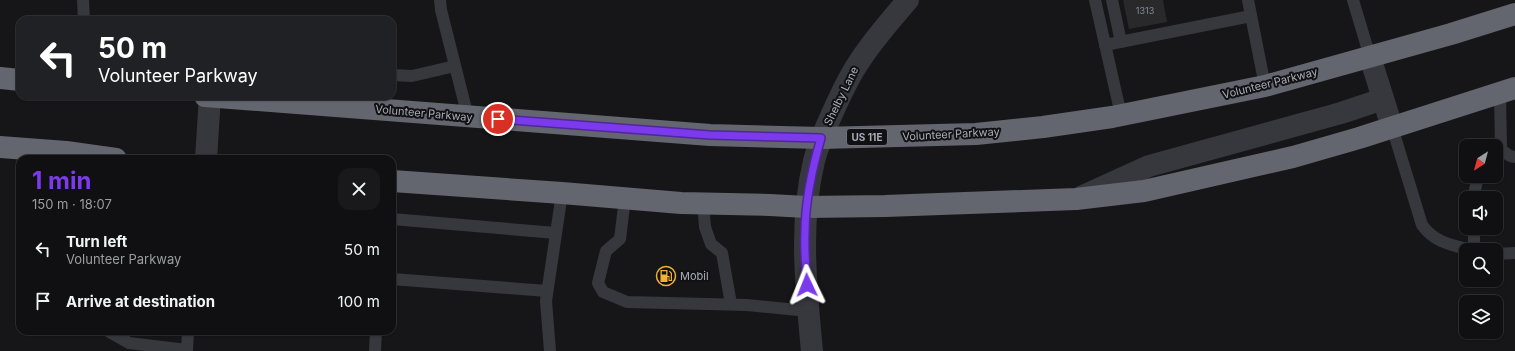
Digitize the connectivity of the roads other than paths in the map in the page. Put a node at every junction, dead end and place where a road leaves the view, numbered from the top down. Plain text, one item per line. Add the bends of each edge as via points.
1 (83, 0) edge
2 (440, 0) edge
3 (908, 0) edge
4 (1095, 0) edge
5 (1112, 0) edge
6 (1248, 0) edge
7 (1352, 0) edge
8 (1515, 14) edge
9 (84, 16) edge
10 (1251, 16) junction
11 (1121, 42) junction
12 (1105, 45) junction
13 (1370, 57) junction
14 (454, 66) junction
15 (396, 75) edge
16 (0, 78) edge
17 (16, 80) edge
18 (1265, 86) junction
19 (1508, 91) edge
20 (1383, 99) junction
21 (210, 100) edge
22 (259, 100) edge
23 (1121, 115) junction
24 (468, 117) junction
25 (1392, 127) junction
26 (821, 138) junction
27 (1501, 139) edge
28 (0, 147) edge
29 (1503, 152) edge
30 (87, 155) edge
31 (206, 155) edge
32 (1515, 157) edge
33 (396, 181) edge
34 (562, 193) junction
35 (626, 198) junction
36 (1076, 199) junction
37 (703, 203) junction
38 (806, 207) junction
39 (396, 219) edge
40 (556, 233) junction
41 (1459, 247) edge
42 (1515, 253) edge
43 (1503, 254) edge
44 (396, 279) edge
45 (547, 291) junction
46 (731, 304) junction
47 (808, 311) junction
48 (115, 335) edge
49 (188, 335) edge
50 (376, 335) edge
51 (187, 351) edge
52 (374, 351) edge
53 (550, 351) edge
54 (812, 351) edge

1 - 9 lane
2 - 14 lane
3 - 26 street, Shelby Lane via 858,62
4 - 12 lane
5 - 11 lane
6 - 10 lane
7 - 13 lane
8 - 13 highway, Volunteer Parkway / US 11E
10 - 11 lane
10 - 18 lane
11 - 12 lane
12 - 23 lane
13 - 18 highway, Volunteer Parkway / US 11E
13 - 20 street
14 - 15 lane via 412,76
14 - 24 lane
16 - 17 highway
18 - 23 highway, Volunteer Parkway / US 11E
19 - 25 highway
19 - 27 lane
20 - 25 street
20 - 36 street via 1149,166
21 - 31 street
22 - 24 highway, Volunteer Parkway / US 11E
23 - 26 highway, Volunteer Parkway / US 11E via 976,134
24 - 26 highway, Volunteer Parkway / US 11E via 710,135
25 - 36 highway via 1293,157 1144,191
25 - 41 lane via 1422,225 1429,234 1444,243
26 - 38 street, Shelby Lane
28 - 30 highway
29 - 32 lane
33 - 34 highway
34 - 35 highway
34 - 40 lane
35 - 37 highway
35 - 46 lane via 620,239 606,251 602,264 598,283 603,292 627,302
36 - 38 highway
37 - 38 highway
37 - 46 lane via 705,227 711,244 722,253
38 - 47 street, Shelby Lane
39 - 40 lane
40 - 45 lane
42 - 43 lane
44 - 45 lane
45 - 53 lane
46 - 47 lane
47 - 54 street, Shelby Lane
48 - 51 lane via 129,343
49 - 51 lane
50 - 52 lane

